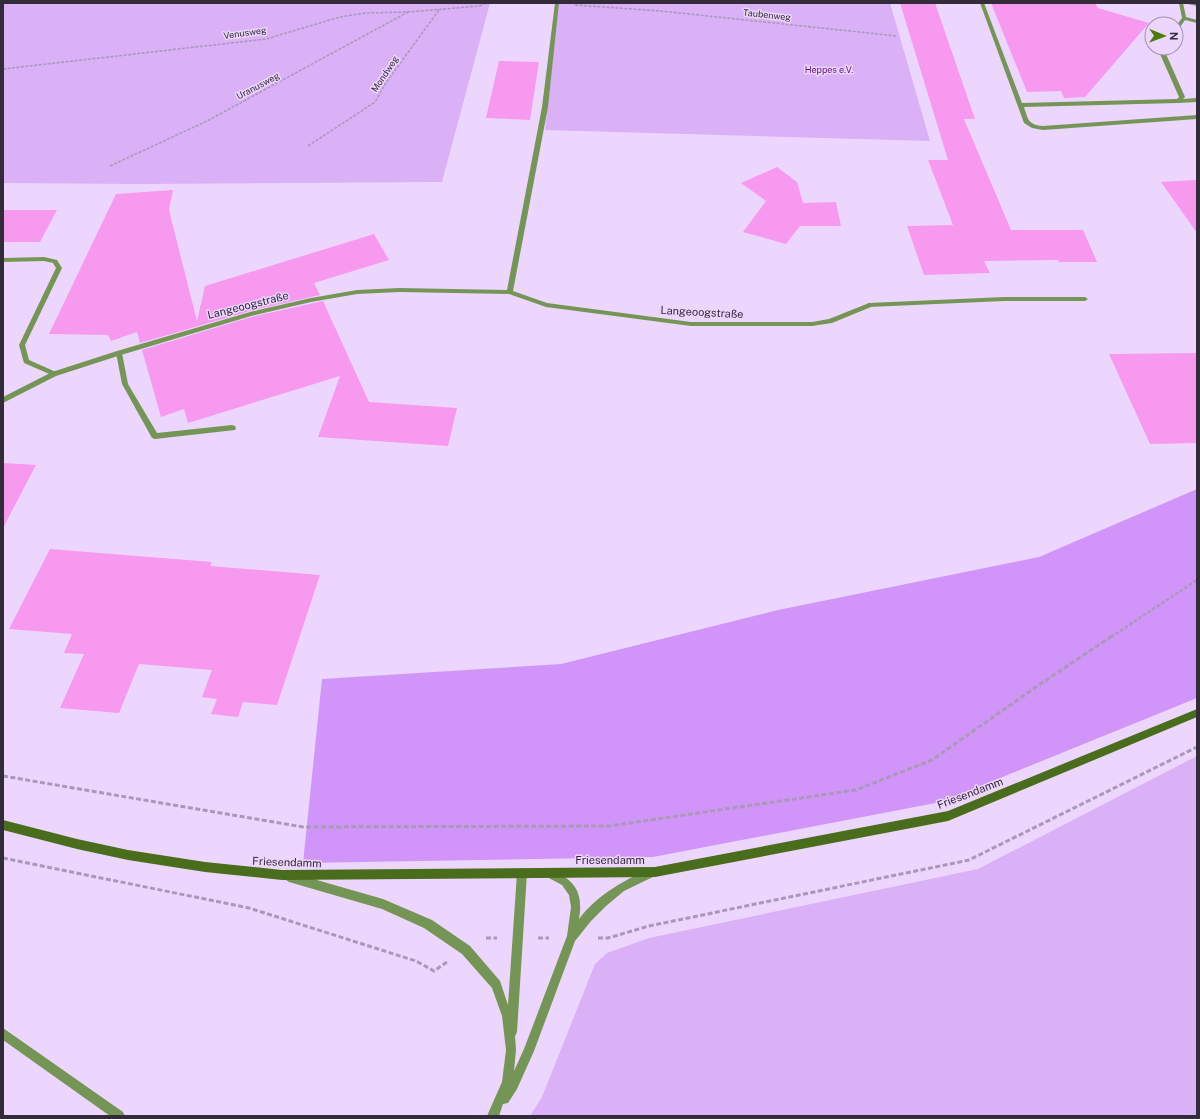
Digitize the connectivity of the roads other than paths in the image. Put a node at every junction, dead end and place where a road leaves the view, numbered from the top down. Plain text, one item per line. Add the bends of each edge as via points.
1 (557, 3) edge
2 (982, 3) edge
3 (1181, 3) edge
4 (1190, 3) edge
5 (1197, 5) edge
6 (1184, 16) edge
7 (1184, 18) edge
8 (1197, 22) edge
9 (1164, 56) edge
10 (1197, 100) edge
11 (1178, 101) junction
12 (1020, 105) junction
13 (1197, 117) edge
14 (3, 260) edge
15 (510, 292) junction
16 (1085, 299) dead end
17 (119, 353) junction
18 (54, 374) junction
19 (3, 400) edge
20 (232, 428) dead end
21 (1197, 714) edge
22 (3, 825) edge
23 (655, 872) junction
24 (522, 873) junction
25 (547, 873) junction
26 (282, 875) junction
27 (571, 938) junction
28 (3, 1033) edge
29 (511, 1050) junction
30 (119, 1116) edge

1 - 15 street via 545,107
2 - 12 street
3 - 6 street
4 - 5 street
7 - 8 street
9 - 11 street via 1182,97
10 - 11 street
11 - 12 street
12 - 13 street via 1027,123 1043,128
14 - 18 street via 44,259 55,262 59,268 22,345 26,361
15 - 16 street, Langeoogstraße via 546,305 691,324 812,324 830,321 869,305 978,298
15 - 17 street, Langeoogstraße via 399,290 349,294 250,314
17 - 18 street, Langeoogstraße
17 - 20 street via 125,384 154,436
18 - 19 street, Langeoogstraße
21 - 23 main road, Friesendamm via 948,816
22 - 26 main road, Friesendamm via 78,844 167,862
23 - 25 main road, Friesendamm
23 - 27 street via 621,888 602,902 587,916
24 - 25 main road, Friesendamm
24 - 26 main road, Friesendamm
24 - 29 street
25 - 27 street via 564,882 574,893 576,910
26 - 29 street via 383,904 428,924 466,950 496,985 506,1016
27 - 29 street via 529,1051 513,1085 493,1116 507,1082
28 - 30 street

